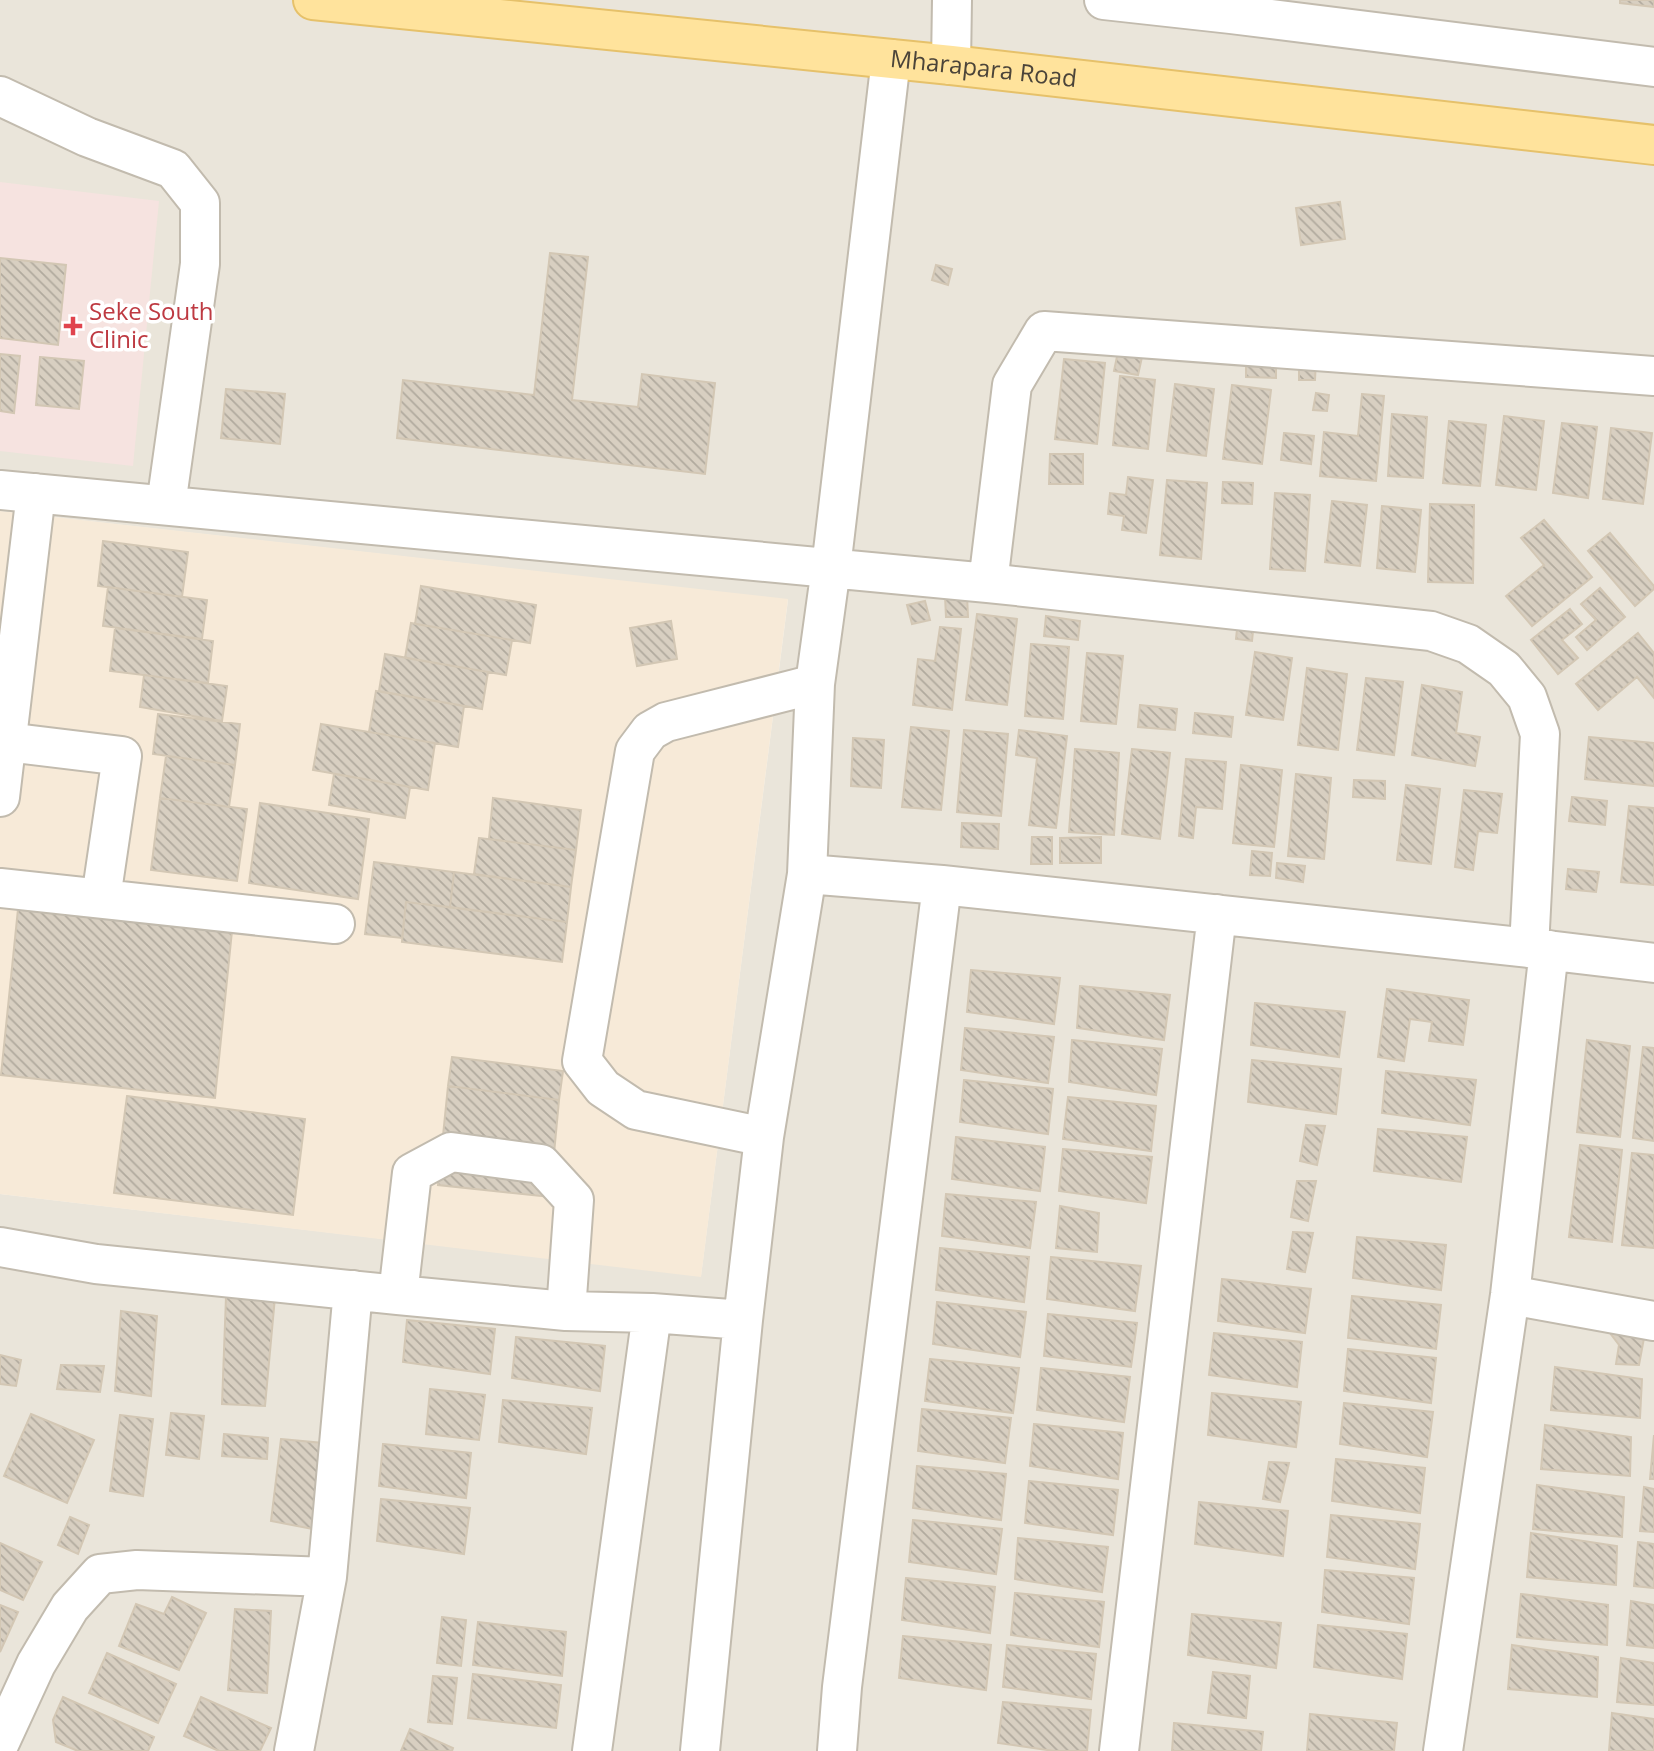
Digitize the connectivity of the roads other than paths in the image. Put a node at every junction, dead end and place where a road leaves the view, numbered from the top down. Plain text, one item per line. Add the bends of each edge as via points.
1 (313, 0) edge
2 (952, 0) edge
3 (1104, 0) edge
4 (1232, 7) edge
5 (891, 59) junction
6 (951, 65) junction
7 (1654, 67) edge
8 (0, 96) edge
9 (1654, 145) edge
10 (1654, 376) edge
11 (18, 492) edge
12 (166, 505) junction
13 (831, 568) junction
14 (988, 583) junction
15 (815, 684) junction
16 (7, 742) junction
17 (0, 797) edge
18 (807, 874) junction
19 (942, 885) junction
20 (0, 888) edge
21 (100, 898) junction
22 (1217, 915) junction
23 (335, 924) dead end
24 (1539, 949) junction
25 (1654, 963) edge
26 (764, 1137) junction
27 (0, 1247) edge
28 (354, 1290) junction
29 (398, 1295) junction
30 (1510, 1295) junction
31 (566, 1311) junction
32 (652, 1313) junction
33 (743, 1320) junction
34 (1654, 1321) edge
35 (327, 1577) junction
36 (0, 1742) edge
37 (294, 1751) edge
38 (592, 1751) edge
39 (699, 1751) edge
40 (837, 1751) edge
41 (1119, 1751) edge
42 (1443, 1751) edge

1 - 5 main road, Mharapara Road
2 - 6 street
3 - 4 street
4 - 7 street
5 - 6 main road, Mharapara Road
5 - 13 street
6 - 9 main road, Mharapara Road
8 - 12 street via 173,170 200,203 200,264
10 - 14 street via 1044,331 1012,384
11 - 12 street
11 - 16 street
12 - 13 street
13 - 14 street
13 - 15 street
14 - 24 street via 1431,631 1468,644 1504,669 1527,697 1539,734
15 - 18 street
15 - 26 street via 666,722 650,731 635,751 582,1061 603,1088 636,1110
16 - 17 street
16 - 21 street via 122,756
18 - 19 street
18 - 26 street
19 - 22 street
19 - 40 street
20 - 21 street
21 - 23 street
22 - 24 street
22 - 41 street
24 - 25 street
24 - 30 street
26 - 33 street
27 - 28 street via 96,1264
28 - 29 street
28 - 35 street
29 - 31 street
29 - 31 street via 412,1173 450,1152 541,1164 574,1200
30 - 34 street
30 - 42 street
31 - 32 street
32 - 33 street
32 - 38 street
33 - 39 street
35 - 36 street via 137,1570 100,1574 70,1607 36,1664
35 - 37 street

